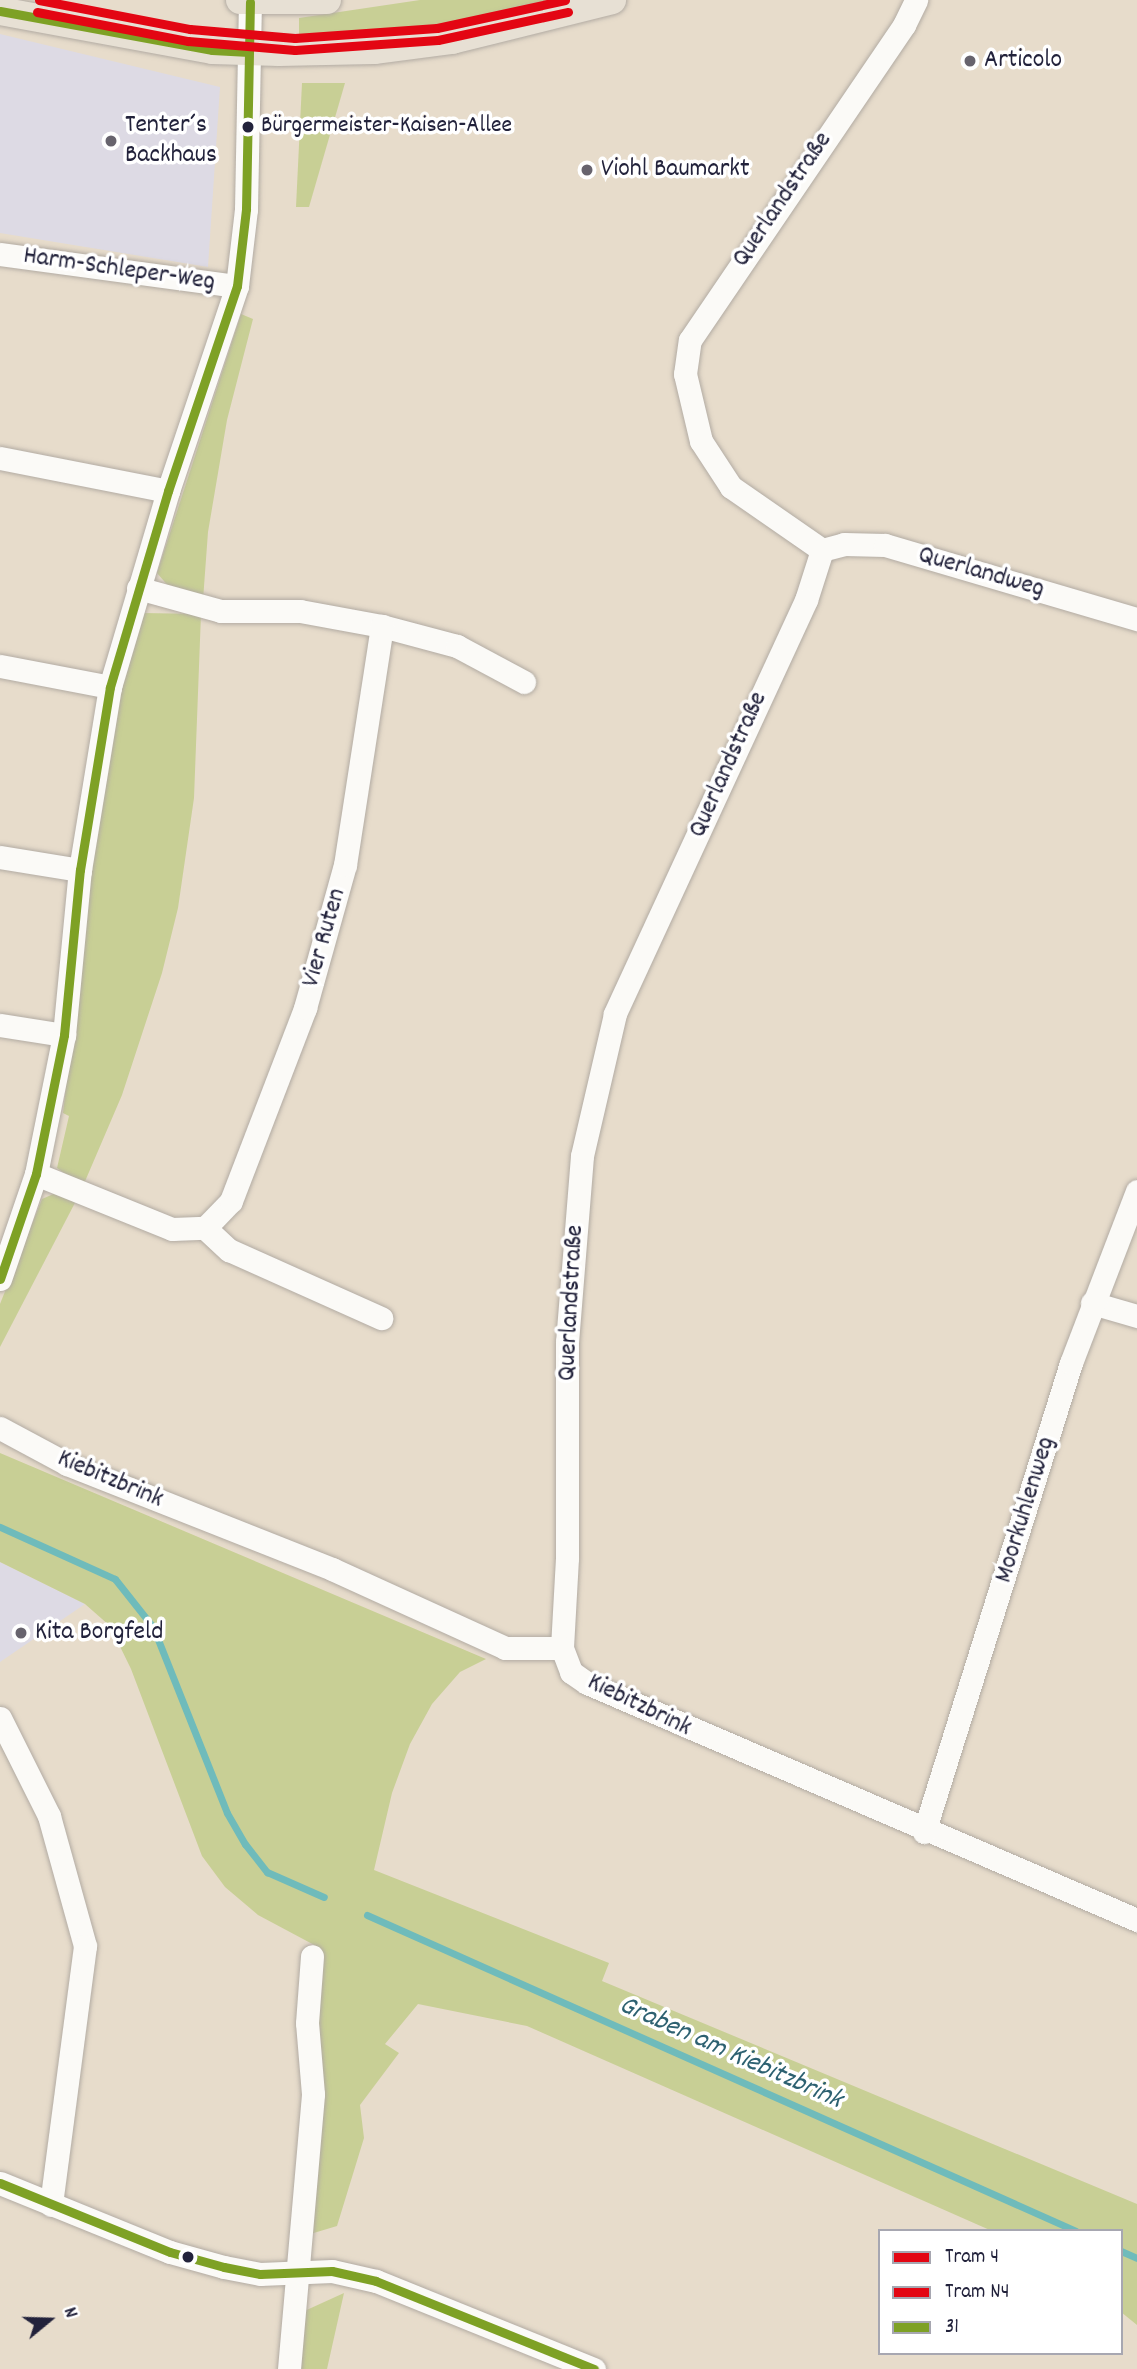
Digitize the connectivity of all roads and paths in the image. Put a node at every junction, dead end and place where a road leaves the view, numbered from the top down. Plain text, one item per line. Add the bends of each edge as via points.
1 (327, 0) edge
2 (612, 0) edge
3 (916, 0) edge
4 (245, 1) edge
5 (0, 11) edge
6 (249, 52) junction
7 (0, 254) edge
8 (237, 286) junction
9 (0, 458) edge
10 (168, 491) junction
11 (822, 550) junction
12 (138, 588) junction
13 (1137, 619) edge
14 (382, 626) junction
15 (0, 666) edge
16 (524, 682) dead end
17 (110, 687) junction
18 (0, 858) edge
19 (80, 870) junction
20 (0, 1025) edge
21 (64, 1035) junction
22 (36, 1174) junction
23 (1137, 1191) edge
24 (205, 1228) junction
25 (7, 1239) edge
26 (0, 1279) edge
27 (1092, 1303) junction
28 (1137, 1316) edge
29 (381, 1318) dead end
30 (0, 1428) edge
31 (562, 1648) junction
32 (0, 1718) edge
33 (924, 1832) junction
34 (1137, 1920) edge
35 (312, 1956) dead end
36 (0, 2183) edge
37 (51, 2205) junction
38 (298, 2273) junction
39 (289, 2369) edge
40 (594, 2369) edge

1 - 4 main road
2 - 6 main road via 452,40 374,50
3 - 11 street, Querlandstraße via 904,25 690,340 685,374 701,441 732,487
4 - 6 street
5 - 6 main road via 212,50
6 - 8 street via 245,235
7 - 8 street, Harm-Schleper-Weg
8 - 10 street
9 - 10 street
10 - 12 street
11 - 13 street, Querlandweg via 844,544 885,545
11 - 31 street, Querlandstraße via 806,600 615,1014 582,1156 567,1342 567,1558
12 - 14 street via 221,611 300,611
12 - 17 street
14 - 16 street via 457,646
14 - 24 street, Vier Ruten via 345,865 305,1008 231,1201
15 - 17 street
17 - 19 street
18 - 19 street
19 - 21 street
20 - 21 street
21 - 22 street
22 - 24 street via 172,1229
22 - 25 street
23 - 27 street, Moorkuhlenweg
24 - 29 street via 229,1250
25 - 26 street
27 - 28 street
27 - 33 street, Moorkuhlenweg
30 - 31 street, Kiebitzbrink via 67,1464 332,1569 505,1647
31 - 33 street, Kiebitzbrink via 571,1672 587,1683
32 - 37 street via 49,1816 85,1946 75,1995 73,2050
33 - 34 street, Kiebitzbrink
35 - 38 street via 307,2023 313,2094
36 - 37 street
37 - 38 street via 170,2252 224,2267 260,2274
38 - 39 street
38 - 40 street via 332,2271 376,2281

